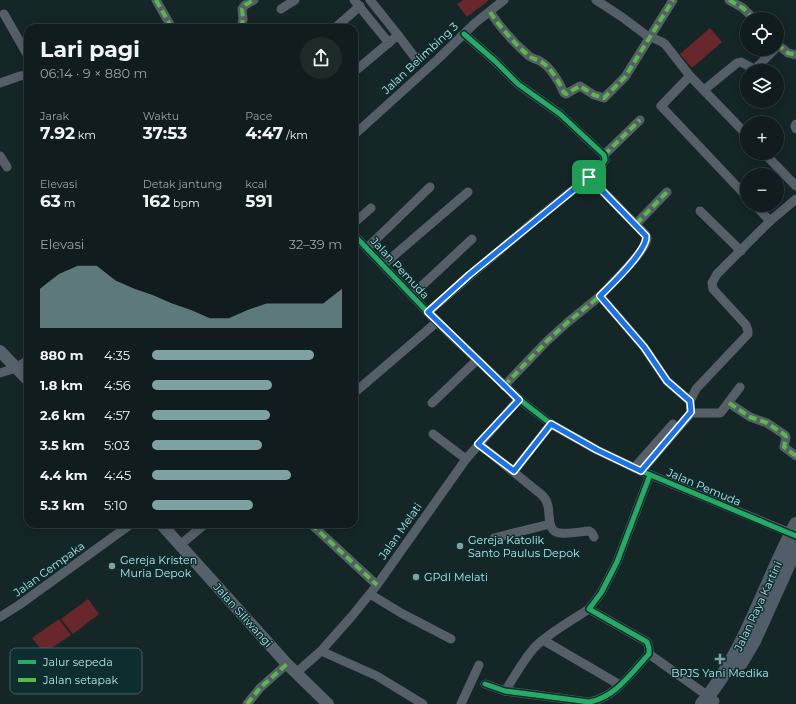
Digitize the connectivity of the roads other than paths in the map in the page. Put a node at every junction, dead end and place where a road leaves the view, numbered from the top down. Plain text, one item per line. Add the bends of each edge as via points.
1 (156, 0) edge
2 (254, 0) edge
3 (296, 0) edge
4 (504, 0) edge
5 (596, 0) edge
6 (674, 0) edge
7 (729, 0) edge
8 (374, 2) edge
9 (357, 3) edge
10 (282, 10) dead end
11 (490, 12) junction
12 (747, 12) edge
13 (4, 14) dead end
14 (170, 24) edge
15 (242, 24) edge
16 (339, 24) edge
17 (464, 34) junction
18 (398, 35) junction
19 (650, 38) junction
20 (389, 43) junction
21 (24, 49) edge
22 (784, 50) edge
23 (796, 55) edge
24 (767, 56) edge
25 (416, 59) dead end
26 (358, 69) edge
27 (24, 76) edge
28 (690, 76) junction
29 (0, 83) edge
30 (704, 90) junction
31 (640, 120) dead end
32 (796, 124) edge
33 (740, 128) edge
34 (796, 129) edge
35 (358, 131) edge
36 (604, 155) junction
37 (0, 156) edge
38 (771, 160) edge
39 (7, 167) dead end
40 (589, 177) junction
41 (796, 186) edge
42 (430, 187) dead end
43 (740, 190) edge
44 (468, 192) dead end
45 (667, 192) dead end
46 (796, 199) edge
47 (370, 208) dead end
48 (700, 211) dead end
49 (762, 212) edge
50 (358, 219) edge
51 (770, 221) junction
52 (636, 224) junction
53 (358, 239) edge
54 (472, 239) dead end
55 (367, 248) junction
56 (741, 251) junction
57 (383, 265) junction
58 (412, 295) junction
59 (600, 296) junction
60 (428, 312) junction
61 (437, 322) junction
62 (1, 355) edge
63 (477, 360) junction
64 (24, 363) edge
65 (16, 368) junction
66 (0, 373) edge
67 (24, 376) edge
68 (504, 386) junction
69 (740, 386) dead end
70 (358, 390) edge
71 (519, 400) junction
72 (690, 401) junction
73 (432, 403) dead end
74 (729, 403) junction
75 (691, 412) junction
76 (680, 417) dead end
77 (551, 424) junction
78 (433, 434) dead end
79 (478, 444) junction
80 (796, 456) edge
81 (466, 459) junction
82 (514, 471) junction
83 (642, 472) junction
84 (550, 524) junction
85 (125, 528) edge
86 (165, 528) edge
87 (200, 528) edge
88 (315, 528) edge
89 (794, 531) edge
90 (594, 537) dead end
91 (494, 538) dead end
92 (180, 545) junction
93 (796, 548) edge
94 (377, 585) junction
95 (370, 594) junction
96 (589, 609) junction
97 (0, 618) edge
98 (451, 639) dead end
99 (543, 640) junction
100 (321, 651) junction
101 (649, 654) junction
102 (287, 664) junction
103 (479, 665) dead end
104 (296, 673) junction
105 (485, 684) dead end
106 (620, 685) junction
107 (505, 691) junction
108 (709, 701) edge
109 (247, 704) edge
110 (328, 704) edge
111 (423, 704) edge
112 (461, 704) edge

1 - 14 street
2 - 15 street via 242,9
3 - 10 street
4 - 11 street, Jalan Belimbing 3
5 - 19 street
6 - 19 street
7 - 12 street
8 - 18 street
9 - 16 street
9 - 20 street
11 - 17 street, Jalan Belimbing 3
11 - 19 street via 528,55 542,62 559,81 566,94 580,86 604,98 625,77
13 - 21 street
17 - 35 street, Jalan Belimbing 3
17 - 36 street via 518,84 560,114
18 - 20 street
18 - 25 street
19 - 28 street via 665,44
20 - 26 street
22 - 23 street
24 - 30 street via 756,68 737,63
27 - 29 street
28 - 30 street
28 - 43 street via 661,106
30 - 33 street
31 - 36 street
32 - 34 street
36 - 40 street via 603,164
37 - 39 street
38 - 41 street
40 - 52 street
40 - 60 street via 469,275
42 - 55 street
44 - 57 street
45 - 52 street
46 - 51 street
47 - 50 street
48 - 56 street
49 - 51 street
51 - 56 street
52 - 59 street via 646,236 646,243 630,265
53 - 55 street, Jalan Pemuda
54 - 58 street
55 - 57 street, Jalan Pemuda
56 - 72 street via 717,274 712,286 746,325 748,334 696,389
57 - 58 street, Jalan Pemuda
58 - 60 street, Jalan Pemuda
59 - 68 street via 563,327
59 - 72 street via 644,347 667,381
60 - 61 street, Jalan Pemuda
61 - 63 street, Jalan Pemuda
61 - 70 street
62 - 65 main road
63 - 68 street, Jalan Pemuda
63 - 73 street
64 - 65 street
65 - 66 street
65 - 67 main road
68 - 71 street, Jalan Pemuda
69 - 74 street
71 - 77 street, Jalan Pemuda
71 - 79 street, Jalan Melati
72 - 75 street
74 - 75 street via 720,413
74 - 80 street via 785,435 784,447
75 - 83 street
76 - 83 street
77 - 82 street
77 - 83 street, Jalan Pemuda
78 - 81 street
79 - 81 street, Jalan Melati
79 - 82 street
81 - 94 street, Jalan Melati via 397,553
82 - 84 street via 546,499
83 - 89 street, Jalan Pemuda
83 - 96 street via 618,562
84 - 90 street via 552,529 559,533 589,531
84 - 91 street
85 - 97 street, Jalan Cempaka
86 - 92 main road, Jalan Siliwangi
87 - 92 street
88 - 94 street
89 - 108 main road, Jalan Raya Kartini via 739,648
92 - 102 main road, Jalan Siliwangi
93 - 108 main road, Jalan Raya Kartini via 748,652
94 - 95 street, Jalan Melati
95 - 98 street
95 - 100 street, Jalan Melati
96 - 99 street
96 - 101 street via 647,642
99 - 106 street
99 - 107 street via 528,656
100 - 104 street, Jalan Melati
100 - 111 street via 377,676
101 - 106 street
101 - 108 street
102 - 104 main road, Jalan Siliwangi
102 - 109 street via 260,688
103 - 112 street
104 - 110 main road, Jalan Siliwangi
105 - 107 street
106 - 107 street via 603,698 589,702

